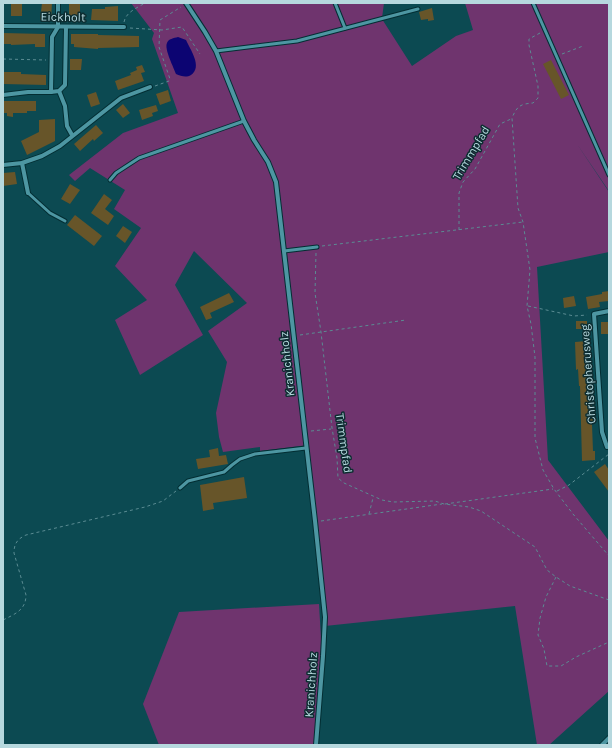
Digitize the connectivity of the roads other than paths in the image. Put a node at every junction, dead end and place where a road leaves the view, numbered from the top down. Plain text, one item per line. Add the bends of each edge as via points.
1 (58, 3) edge
2 (186, 3) edge
3 (335, 3) edge
4 (533, 3) edge
5 (418, 9) dead end
6 (3, 26) edge
7 (58, 27) junction
8 (66, 27) junction
9 (124, 28) road end
10 (345, 28) junction
11 (216, 52) junction
12 (150, 87) road end
13 (59, 91) junction
14 (51, 92) junction
15 (3, 95) edge
16 (244, 121) junction
17 (72, 135) junction
18 (22, 163) junction
19 (3, 165) edge
20 (609, 175) edge
21 (110, 180) dead end
22 (28, 193) joint
23 (65, 221) dead end
24 (317, 247) road end
25 (284, 251) junction
26 (609, 311) edge
27 (306, 448) junction
28 (609, 449) edge
29 (180, 488) road end
30 (609, 738) edge
31 (316, 745) edge
32 (602, 745) edge

1 - 7 street
2 - 11 street, Kranichholz
3 - 10 lane
4 - 20 lane
5 - 10 lane
6 - 7 street, Eickholt
7 - 8 street, Eickholt
7 - 14 street via 52,37
8 - 9 street, Eickholt
8 - 13 street via 64,85
10 - 11 lane via 297,41
11 - 16 street, Kranichholz
12 - 17 street via 121,98
13 - 14 street
13 - 17 street via 65,106 67,126
14 - 15 street
16 - 21 lane via 139,158
16 - 25 street, Kranichholz via 268,162 276,182
17 - 18 street via 60,146
18 - 19 street
18 - 22 street
22 - 23 lane via 50,213
24 - 25 lane
25 - 27 street, Kranichholz
26 - 28 street, Christopherusweg via 594,314 602,432
27 - 29 lane via 248,456 224,472 188,482
27 - 31 street, Kranichholz via 325,617
30 - 32 street

